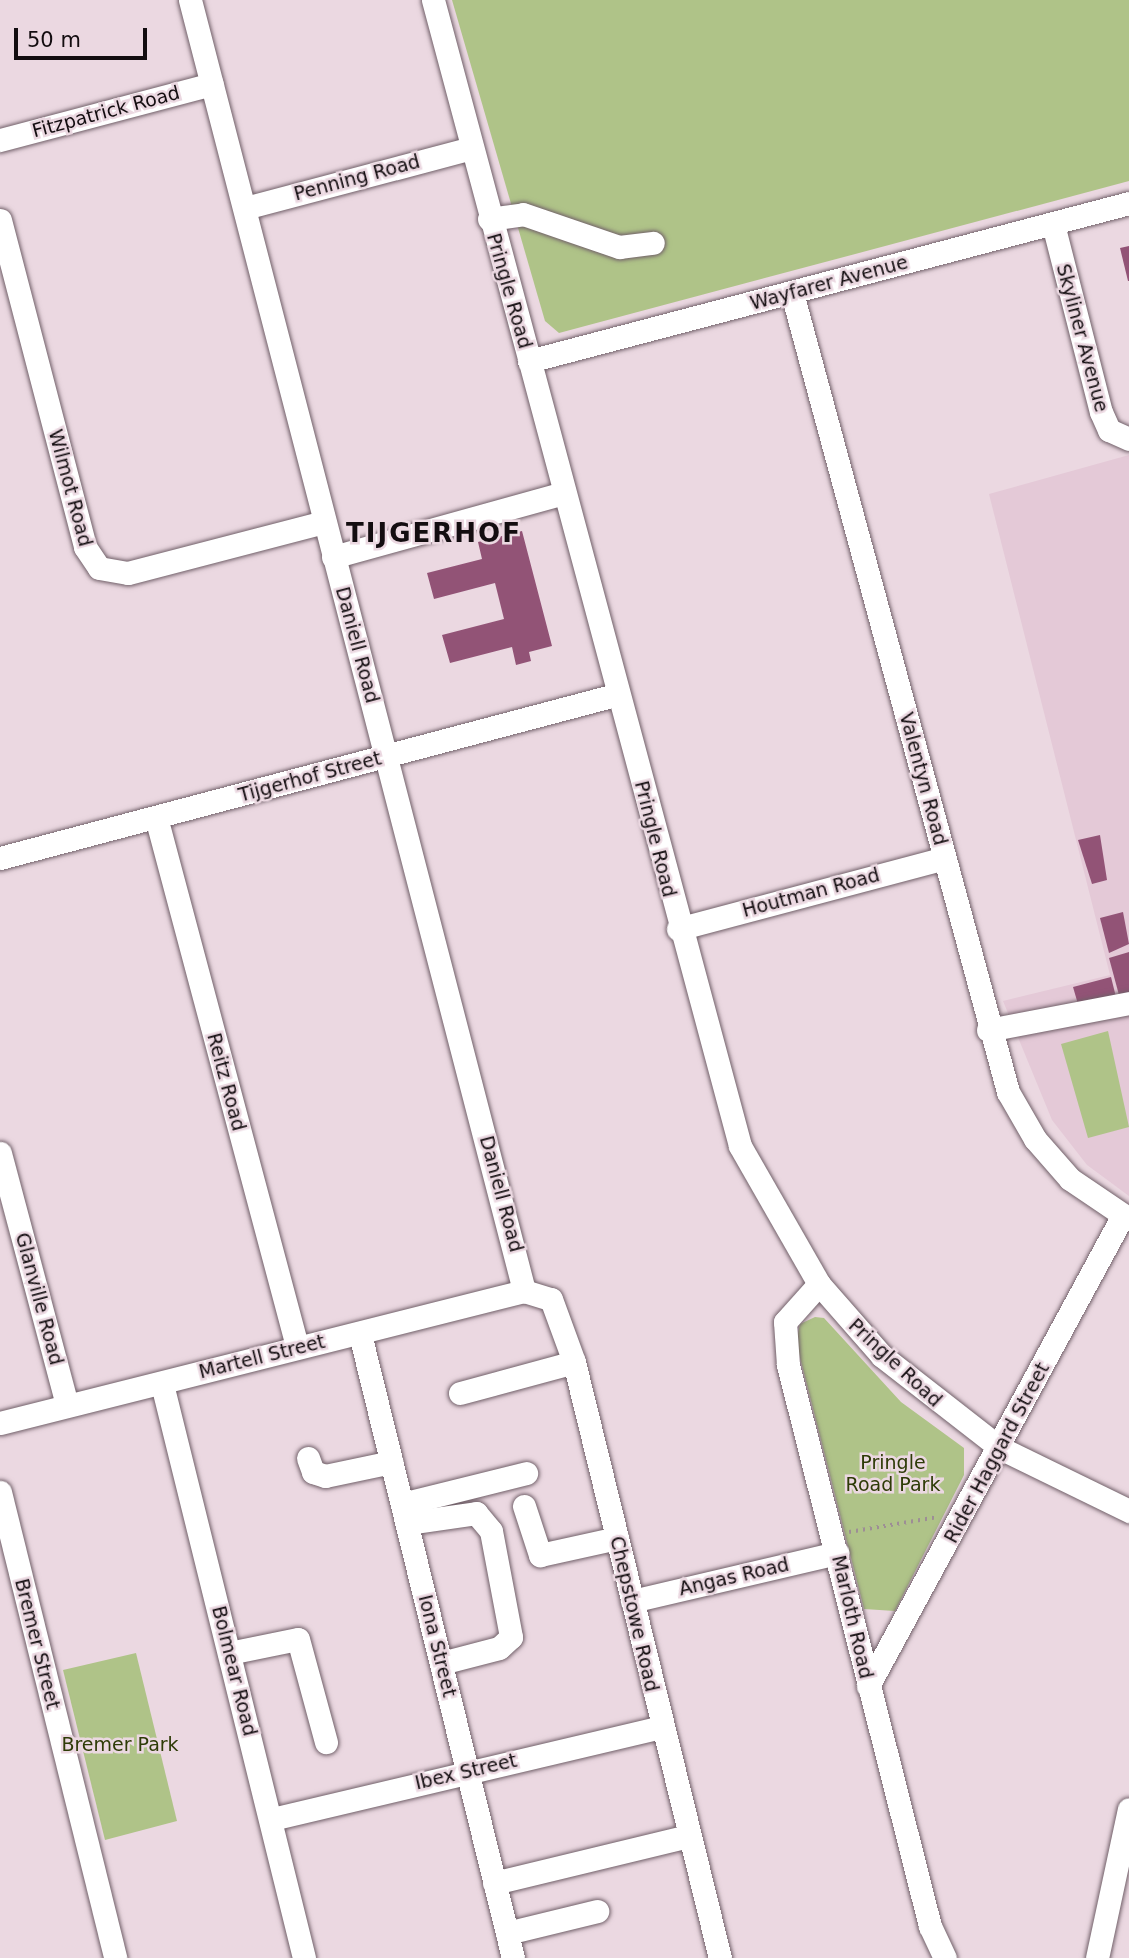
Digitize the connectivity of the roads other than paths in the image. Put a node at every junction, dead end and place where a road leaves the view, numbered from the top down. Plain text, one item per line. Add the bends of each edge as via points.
1 (190, 0) edge
2 (433, 0) edge
3 (212, 84) junction
4 (0, 140) edge
5 (469, 149) junction
6 (1129, 203) edge
7 (245, 208) junction
8 (489, 219) junction
9 (0, 220) edge
10 (1053, 224) junction
11 (653, 243) dead end
12 (7, 274) edge
13 (792, 293) junction
14 (529, 361) junction
15 (1129, 439) edge
16 (564, 493) junction
17 (324, 522) junction
18 (333, 557) junction
19 (619, 694) junction
20 (386, 757) junction
21 (156, 817) junction
22 (0, 858) edge
23 (944, 858) junction
24 (678, 929) junction
25 (1129, 1003) edge
26 (988, 1030) junction
27 (0, 1153) edge
28 (1126, 1218) edge
29 (819, 1284) junction
30 (524, 1291) junction
31 (360, 1334) junction
32 (297, 1346) junction
33 (574, 1362) junction
34 (162, 1384) junction
35 (460, 1393) dead end
36 (67, 1405) junction
37 (0, 1423) edge
38 (1000, 1448) junction
39 (308, 1458) dead end
40 (392, 1462) junction
41 (526, 1473) dead end
42 (0, 1492) edge
43 (524, 1506) dead end
44 (1129, 1511) edge
45 (405, 1514) junction
46 (617, 1538) junction
47 (835, 1545) junction
48 (632, 1601) junction
49 (229, 1653) junction
50 (441, 1663) junction
51 (868, 1686) junction
52 (661, 1727) junction
53 (326, 1742) dead end
54 (468, 1772) junction
55 (1129, 1809) edge
56 (272, 1819) junction
57 (689, 1836) junction
58 (494, 1883) junction
59 (597, 1911) dead end
60 (507, 1933) junction
61 (115, 1958) edge
62 (304, 1958) edge
63 (513, 1958) edge
64 (720, 1958) edge
65 (945, 1958) edge
66 (1097, 1958) edge

1 - 3 street, Daniell Road
2 - 5 street, Pringle Road
3 - 4 street, Fitzpatrick Road
3 - 7 street, Daniell Road
5 - 7 street, Penning Road
5 - 8 street, Pringle Road
6 - 10 street, Wayfarer Avenue
7 - 17 street, Daniell Road
8 - 11 street via 523,214 619,247
8 - 14 street, Pringle Road
9 - 12 street, Wilmot Road
10 - 13 street, Wayfarer Avenue
10 - 15 street, Skyliner Avenue via 1101,412 1109,429
12 - 17 street, Wilmot Road via 85,547 99,568 128,573
13 - 14 street, Wayfarer Avenue
13 - 23 street, Valentyn Road
14 - 16 street, Pringle Road
16 - 18 street
16 - 19 street, Pringle Road
17 - 18 street, Daniell Road
18 - 20 street, Daniell Road
19 - 20 street, Tijgerhof Street
19 - 24 street, Pringle Road
20 - 21 street, Tijgerhof Street
20 - 30 street, Daniell Road
21 - 22 street, Tijgerhof Street
21 - 32 street, Reitz Road
23 - 24 street, Houtman Road
23 - 26 street, Valentyn Road
24 - 29 street, Pringle Road via 740,1146
25 - 26 street
26 - 28 street, Valentyn Road via 1008,1092 1035,1139 1070,1178
27 - 36 street, Glanville Road
28 - 38 street, Rider Haggard Street
29 - 38 street, Pringle Road via 904,1376
29 - 47 street, Marloth Road via 790,1313 783,1332
30 - 31 street, Martell Street
30 - 33 street, Chepstowe Road via 540,1292 560,1312
31 - 32 street, Martell Street
31 - 40 street, Iona Street
32 - 34 street, Martell Street
33 - 35 street
33 - 46 street, Chepstowe Road
34 - 36 street, Martell Street
34 - 49 street, Bolmear Road
36 - 37 street, Martell Street
38 - 44 street, Pringle Road
38 - 51 street, Rider Haggard Street
39 - 40 street via 313,1472 325,1476
40 - 45 street, Iona Street
41 - 45 street
42 - 61 street, Bremer Street
43 - 46 street via 540,1555
45 - 50 street, Iona Street
45 - 50 street via 476,1513 491,1531 511,1637 499,1648
46 - 48 street, Chepstowe Road
47 - 48 street, Angas Road
47 - 51 street, Marloth Road
48 - 52 street, Chepstowe Road
49 - 53 street via 298,1639
49 - 56 street, Bolmear Road
50 - 54 street, Iona Street
51 - 65 street, Marloth Road via 930,1926
52 - 54 street, Ibex Street
52 - 57 street, Chepstowe Road
54 - 56 street, Ibex Street
54 - 58 street, Iona Street
55 - 66 street
56 - 62 street, Bolmear Road
57 - 58 street
57 - 64 street, Chepstowe Road
58 - 60 street, Iona Street
59 - 60 street
60 - 63 street, Iona Street

